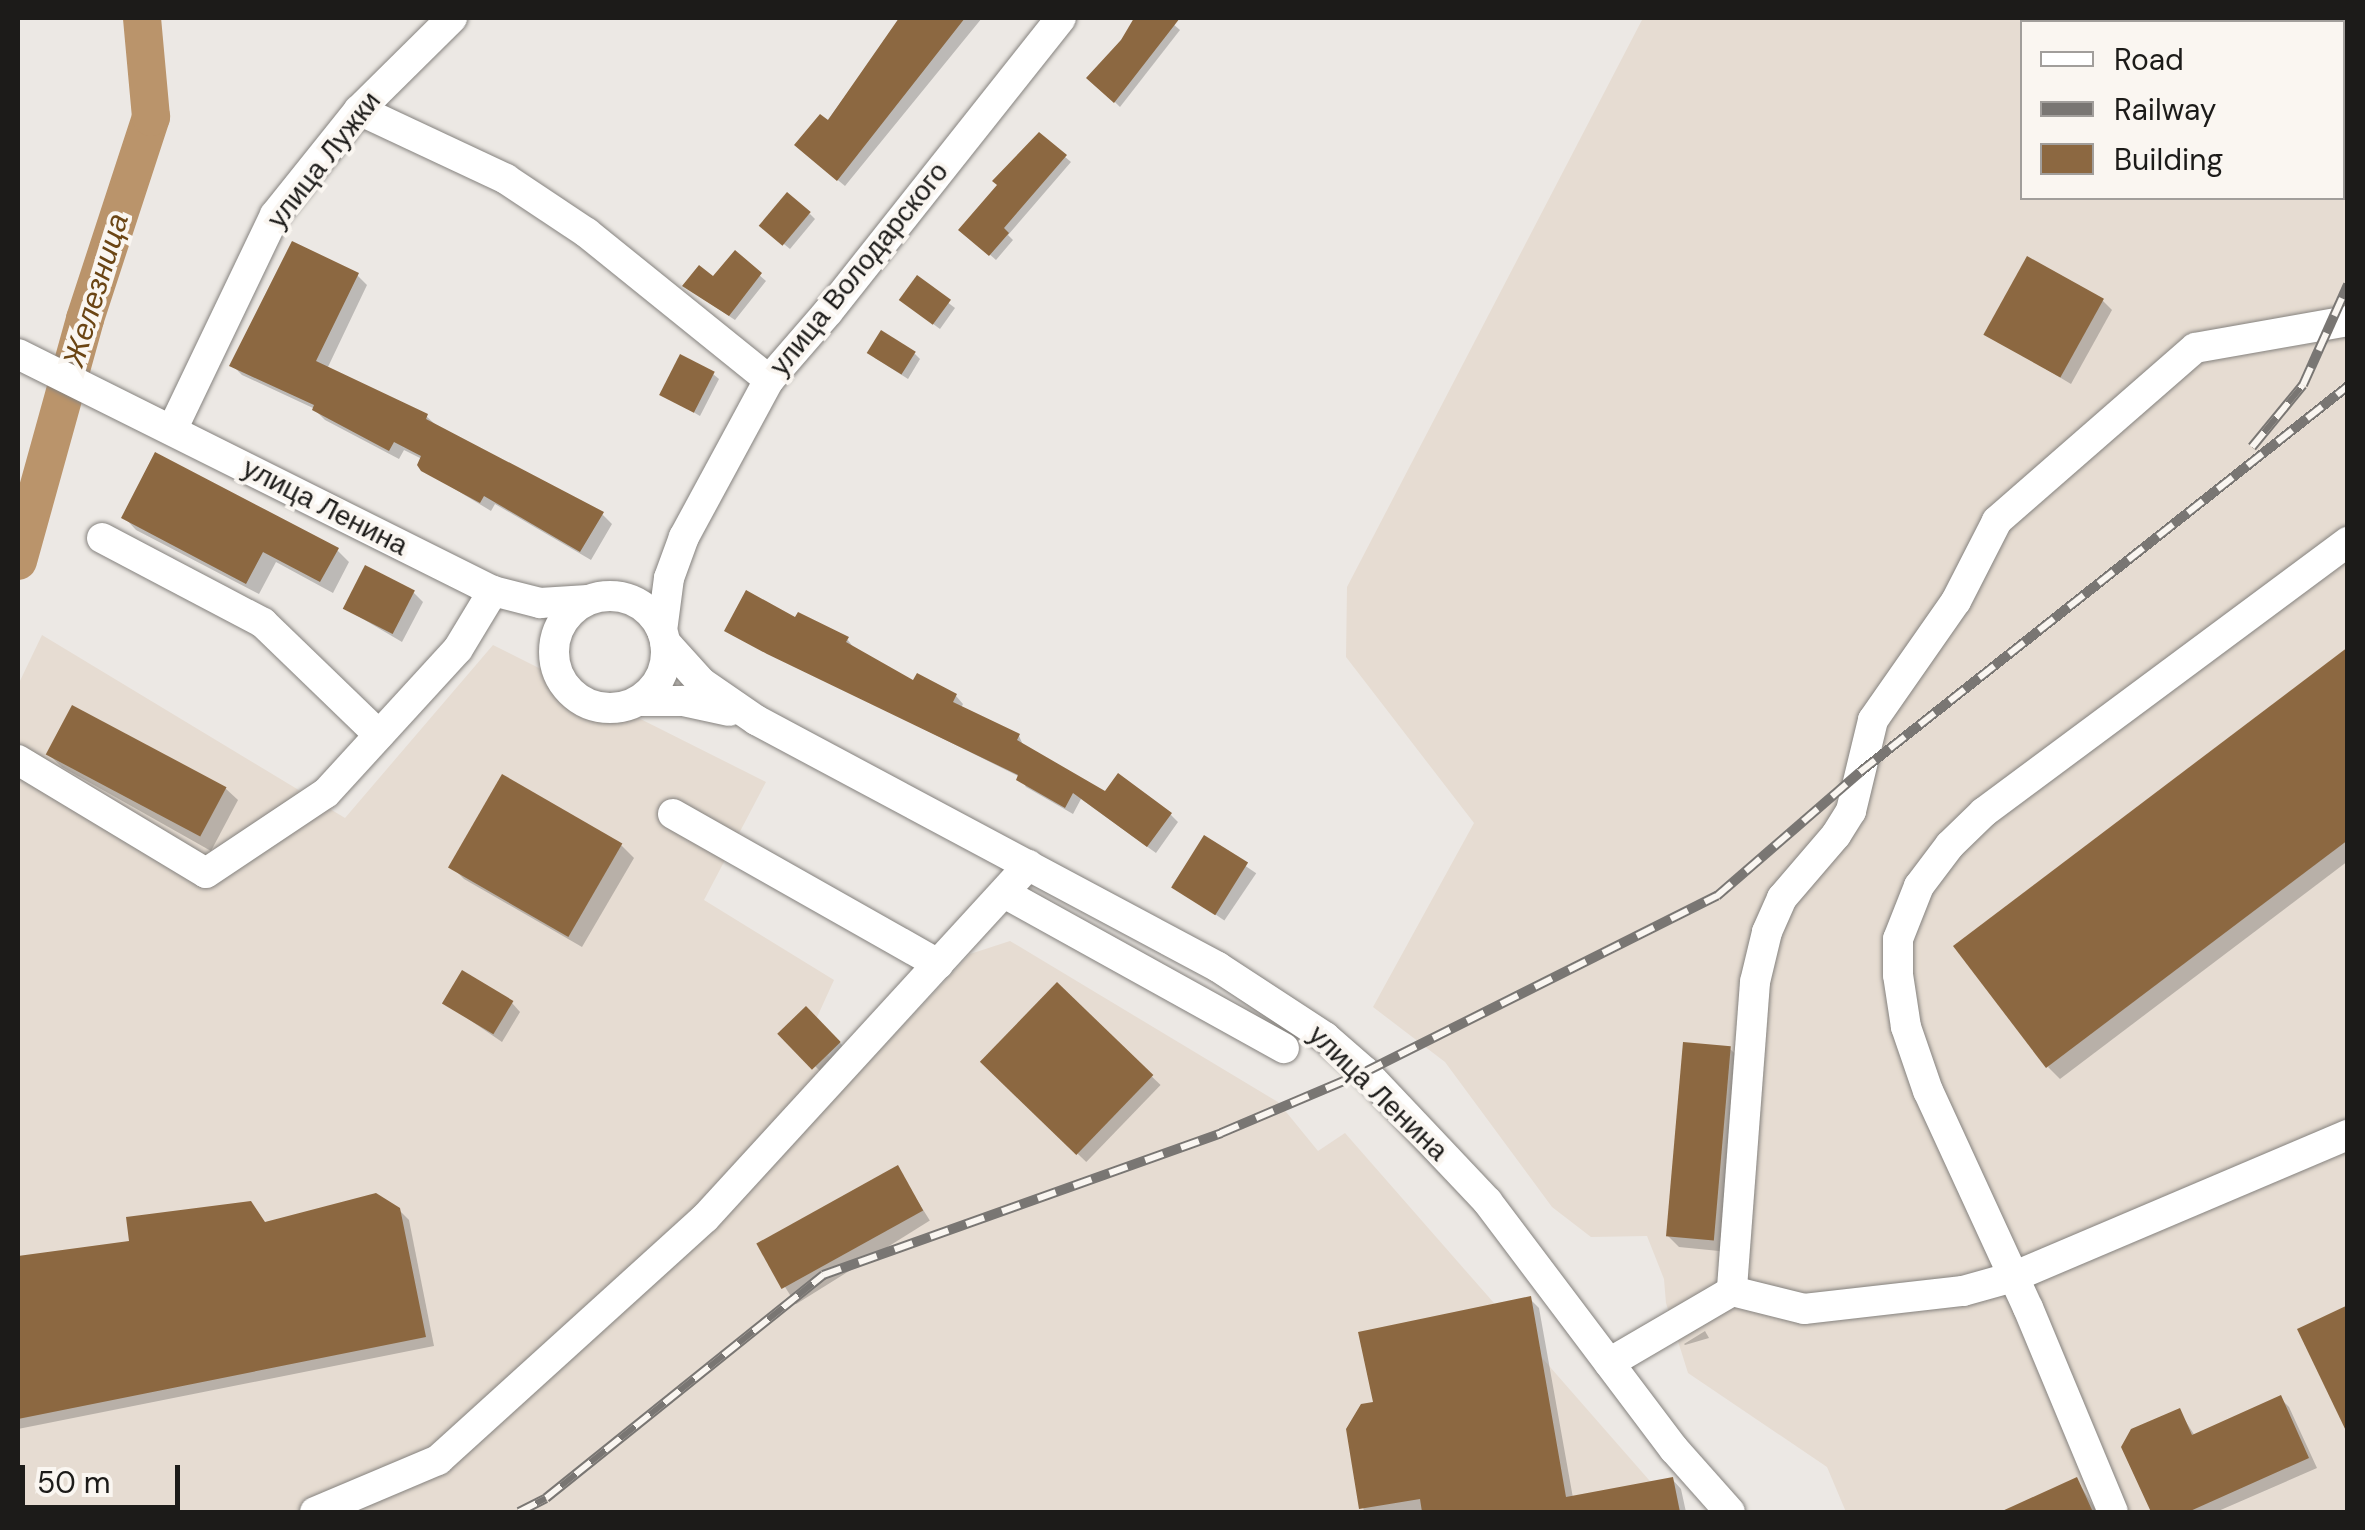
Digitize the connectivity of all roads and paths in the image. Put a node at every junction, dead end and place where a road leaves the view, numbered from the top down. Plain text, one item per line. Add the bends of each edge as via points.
1 (452, 18) edge
2 (1060, 18) edge
3 (358, 110) junction
4 (2348, 322) edge
5 (18, 354) edge
6 (769, 380) junction
7 (172, 430) junction
8 (684, 537) junction
9 (102, 538) dead end
10 (2348, 542) edge
11 (500, 594) junction
12 (600, 598) junction
13 (664, 636) junction
14 (553, 660) junction
15 (639, 701) junction
16 (756, 720) junction
17 (379, 735) junction
18 (18, 760) edge
19 (673, 814) dead end
20 (1029, 866) junction
21 (1004, 893) junction
22 (938, 964) junction
23 (1284, 1048) dead end
24 (2348, 1135) edge
25 (2013, 1277) junction
26 (1732, 1292) junction
27 (1608, 1363) junction
28 (315, 1512) edge
29 (1730, 1512) edge
30 (2114, 1512) edge

1 - 3 street, улица Лужки
2 - 6 street, улица Володарского
3 - 6 street via 506,179 586,232
3 - 7 street, улица Лужки via 275,215
4 - 26 street via 2195,348 1997,522 1956,601 1873,720 1850,811 1782,898 1767,932 1755,982
5 - 7 street, улица Ленина
6 - 8 street, улица Володарского
7 - 11 street, улица Ленина
8 - 12 street via 660,566
8 - 13 street via 669,578
9 - 17 street via 264,623
10 - 25 street via 1984,812 1919,886 1898,938 1906,1027
11 - 12 street via 563,604
11 - 14 street via 542,633
11 - 17 street
12 - 13 street via 642,606
12 - 14 street via 560,624
13 - 15 street via 662,676
13 - 16 street via 701,682
14 - 15 street via 570,693 585,704 622,708
15 - 16 street via 696,703
16 - 20 street, улица Ленина
17 - 18 street via 326,793 206,873
19 - 22 street
20 - 21 street
20 - 27 street, улица Ленина via 1251,986 1338,1049 1487,1202
21 - 22 street
21 - 23 street
22 - 28 street via 705,1218 438,1460
24 - 25 street
25 - 26 street via 1963,1291 1804,1309
25 - 30 street
26 - 27 street
27 - 29 street, улица Ленина

